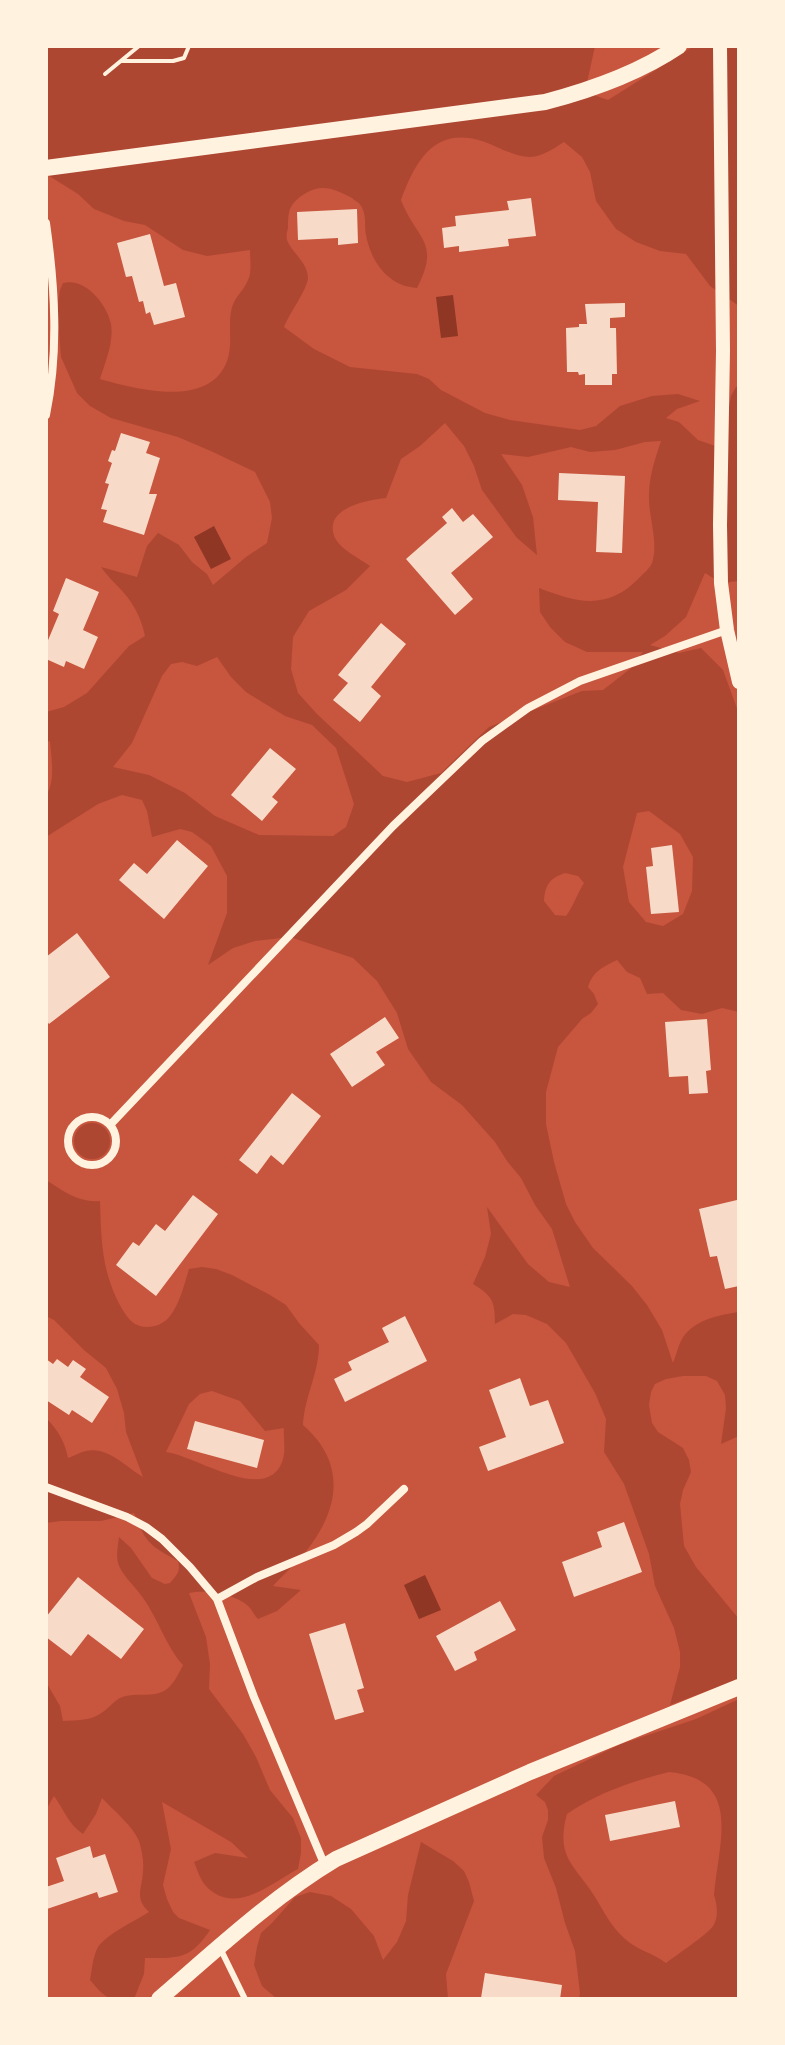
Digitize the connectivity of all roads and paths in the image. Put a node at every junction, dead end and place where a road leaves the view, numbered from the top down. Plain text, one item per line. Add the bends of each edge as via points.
1 (139, 46) edge
2 (189, 46) edge
3 (679, 46) edge
4 (720, 46) edge
5 (122, 61) junction
6 (105, 74) dead end
7 (46, 168) edge
8 (46, 223) edge
9 (46, 415) edge
10 (727, 630) junction
11 (739, 682) edge
12 (110, 1125) junction
13 (46, 1487) edge
14 (404, 1489) dead end
15 (217, 1599) junction
16 (739, 1687) edge
17 (325, 1866) junction
18 (219, 1947) junction
19 (159, 1999) edge
20 (245, 1999) edge

1 - 5 path
2 - 5 path via 184,58 173,61
3 - 7 main road via 584,92 545,102
4 - 10 street via 720,525
5 - 6 path
8 - 9 street via 55,333
10 - 11 street
10 - 12 street via 580,681 528,708 482,741 393,826
12 - 12 street via 98,1118 77,1123 69,1136 74,1157 97,1165 111,1156 116,1141
13 - 15 street via 146,1527
14 - 15 street via 367,1524 334,1545
15 - 17 street
16 - 17 main road via 530,1772
17 - 18 main road
18 - 19 main road
18 - 20 lane

